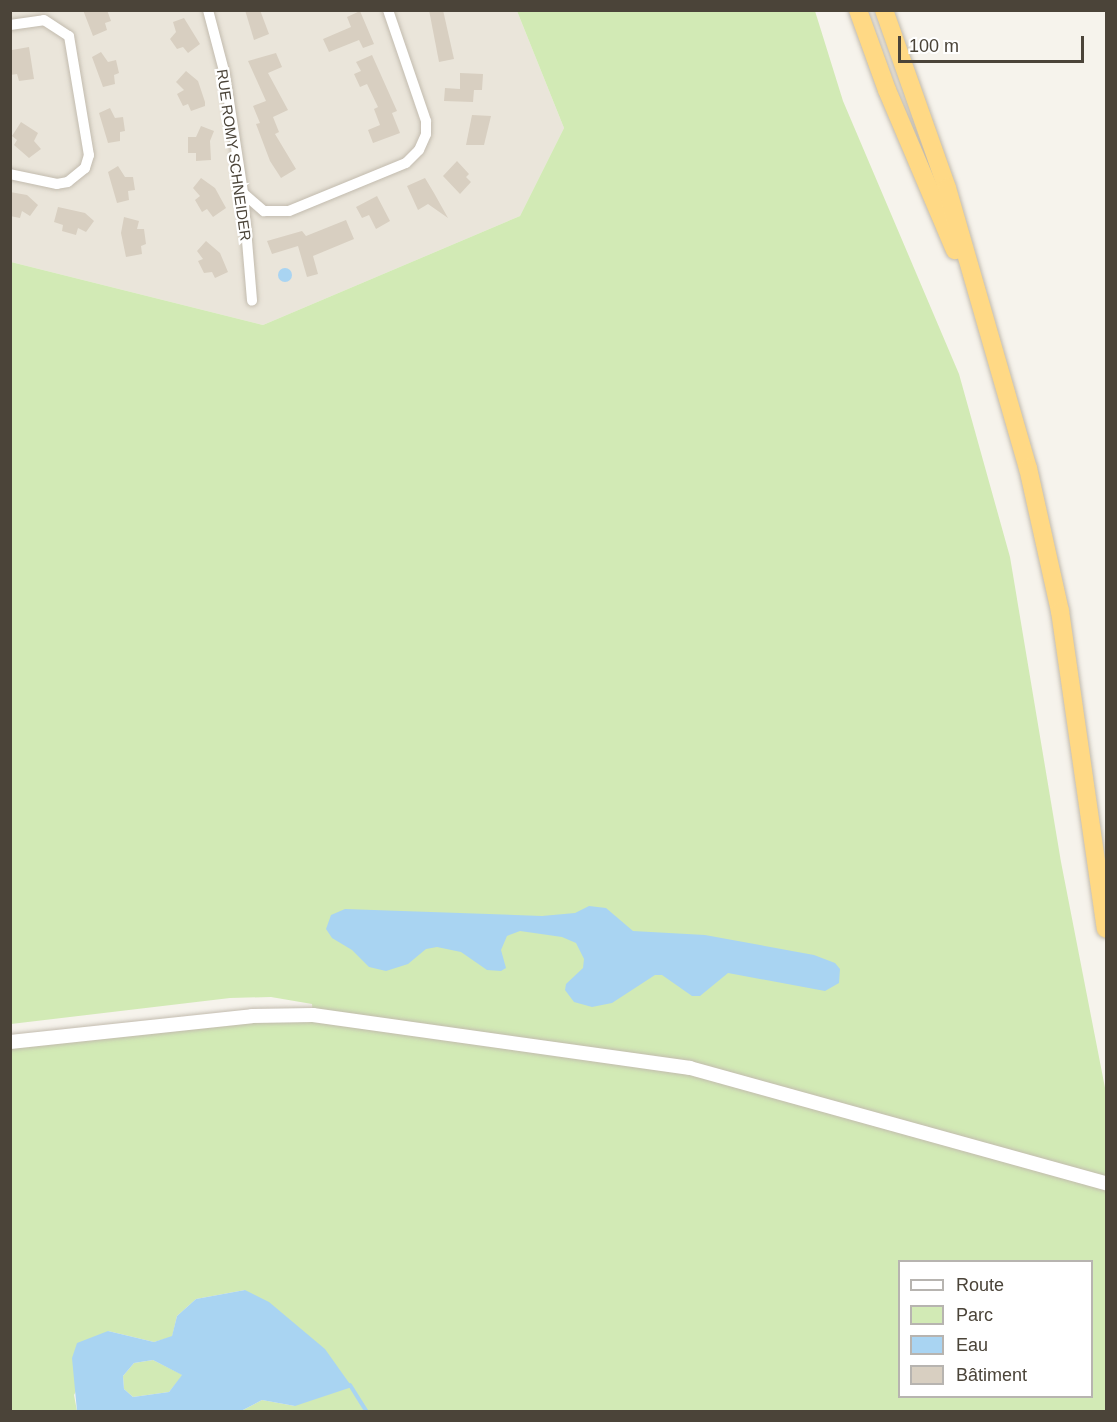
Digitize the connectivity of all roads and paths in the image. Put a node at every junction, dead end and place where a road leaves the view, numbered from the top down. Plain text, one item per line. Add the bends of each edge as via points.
1 (208, 10) edge
2 (388, 10) edge
3 (858, 10) edge
4 (884, 10) edge
5 (10, 25) edge
6 (10, 174) edge
7 (243, 193) junction
8 (252, 301) dead end
9 (989, 329) junction
10 (1107, 928) edge
11 (10, 1042) edge
12 (1107, 1183) edge

1 - 7 street, RUE ROMY SCHNEIDER via 225,75
2 - 7 street via 426,121 426,134 419,150 406,163 289,211 264,211
3 - 9 highway via 887,90
4 - 9 highway via 947,188
5 - 6 street via 44,20 69,36 88,155 85,168 68,182 57,184
7 - 8 street, RUE ROMY SCHNEIDER
9 - 10 highway via 1028,468 1060,611
11 - 12 street via 252,1016 313,1015 690,1068

